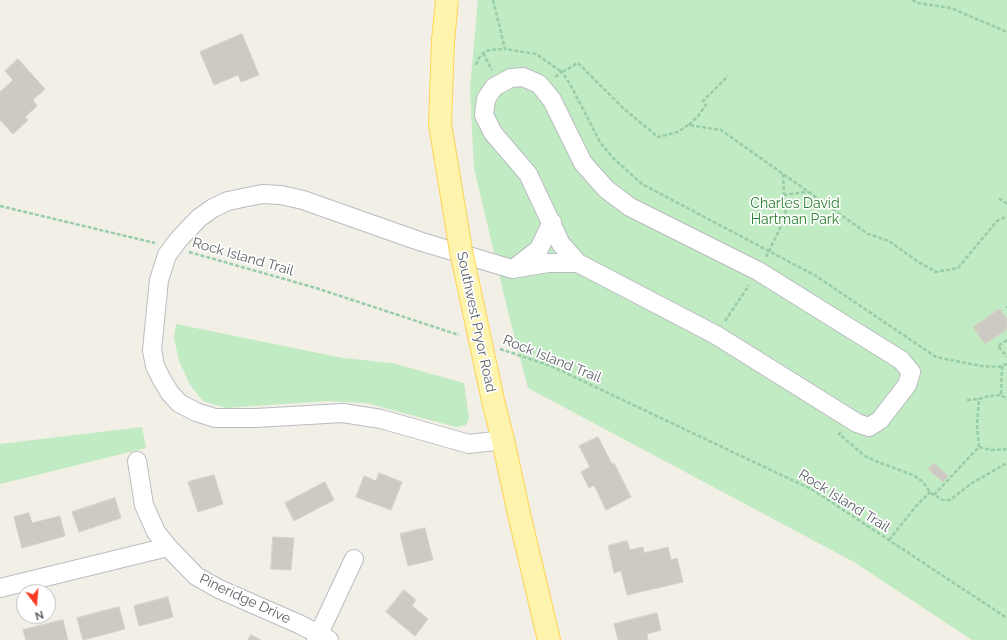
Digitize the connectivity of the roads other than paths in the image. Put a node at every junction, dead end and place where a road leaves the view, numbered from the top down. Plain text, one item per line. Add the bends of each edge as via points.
1 (447, 0) edge
2 (552, 222) junction
3 (578, 263) junction
4 (512, 269) junction
5 (503, 440) junction
6 (137, 461) dead end
7 (168, 547) junction
8 (354, 559) dead end
9 (0, 588) edge
10 (321, 638) edge
11 (549, 640) edge

1 - 5 main road, Southwest Pryor Road, bridge via 440,124 461,251
2 - 3 street via 561,244
2 - 3 street via 528,174 493,133 484,115 486,99 494,88 511,78 523,76 539,84 552,100 583,163 606,189 630,207 758,271 901,360 911,372 907,385 880,420 869,426 857,423 716,335
2 - 4 street via 539,249
3 - 4 street via 548,262
4 - 5 street via 419,241 303,200 281,194 262,194 213,208 199,218 172,247 159,280 152,350 155,366 162,380 179,403 215,418 343,414 381,419 469,444
5 - 11 main road, Southwest Pryor Road
6 - 7 street, Pineridge Drive via 144,505 156,532
7 - 9 street
7 - 10 street, Pineridge Drive via 196,576
8 - 10 street

